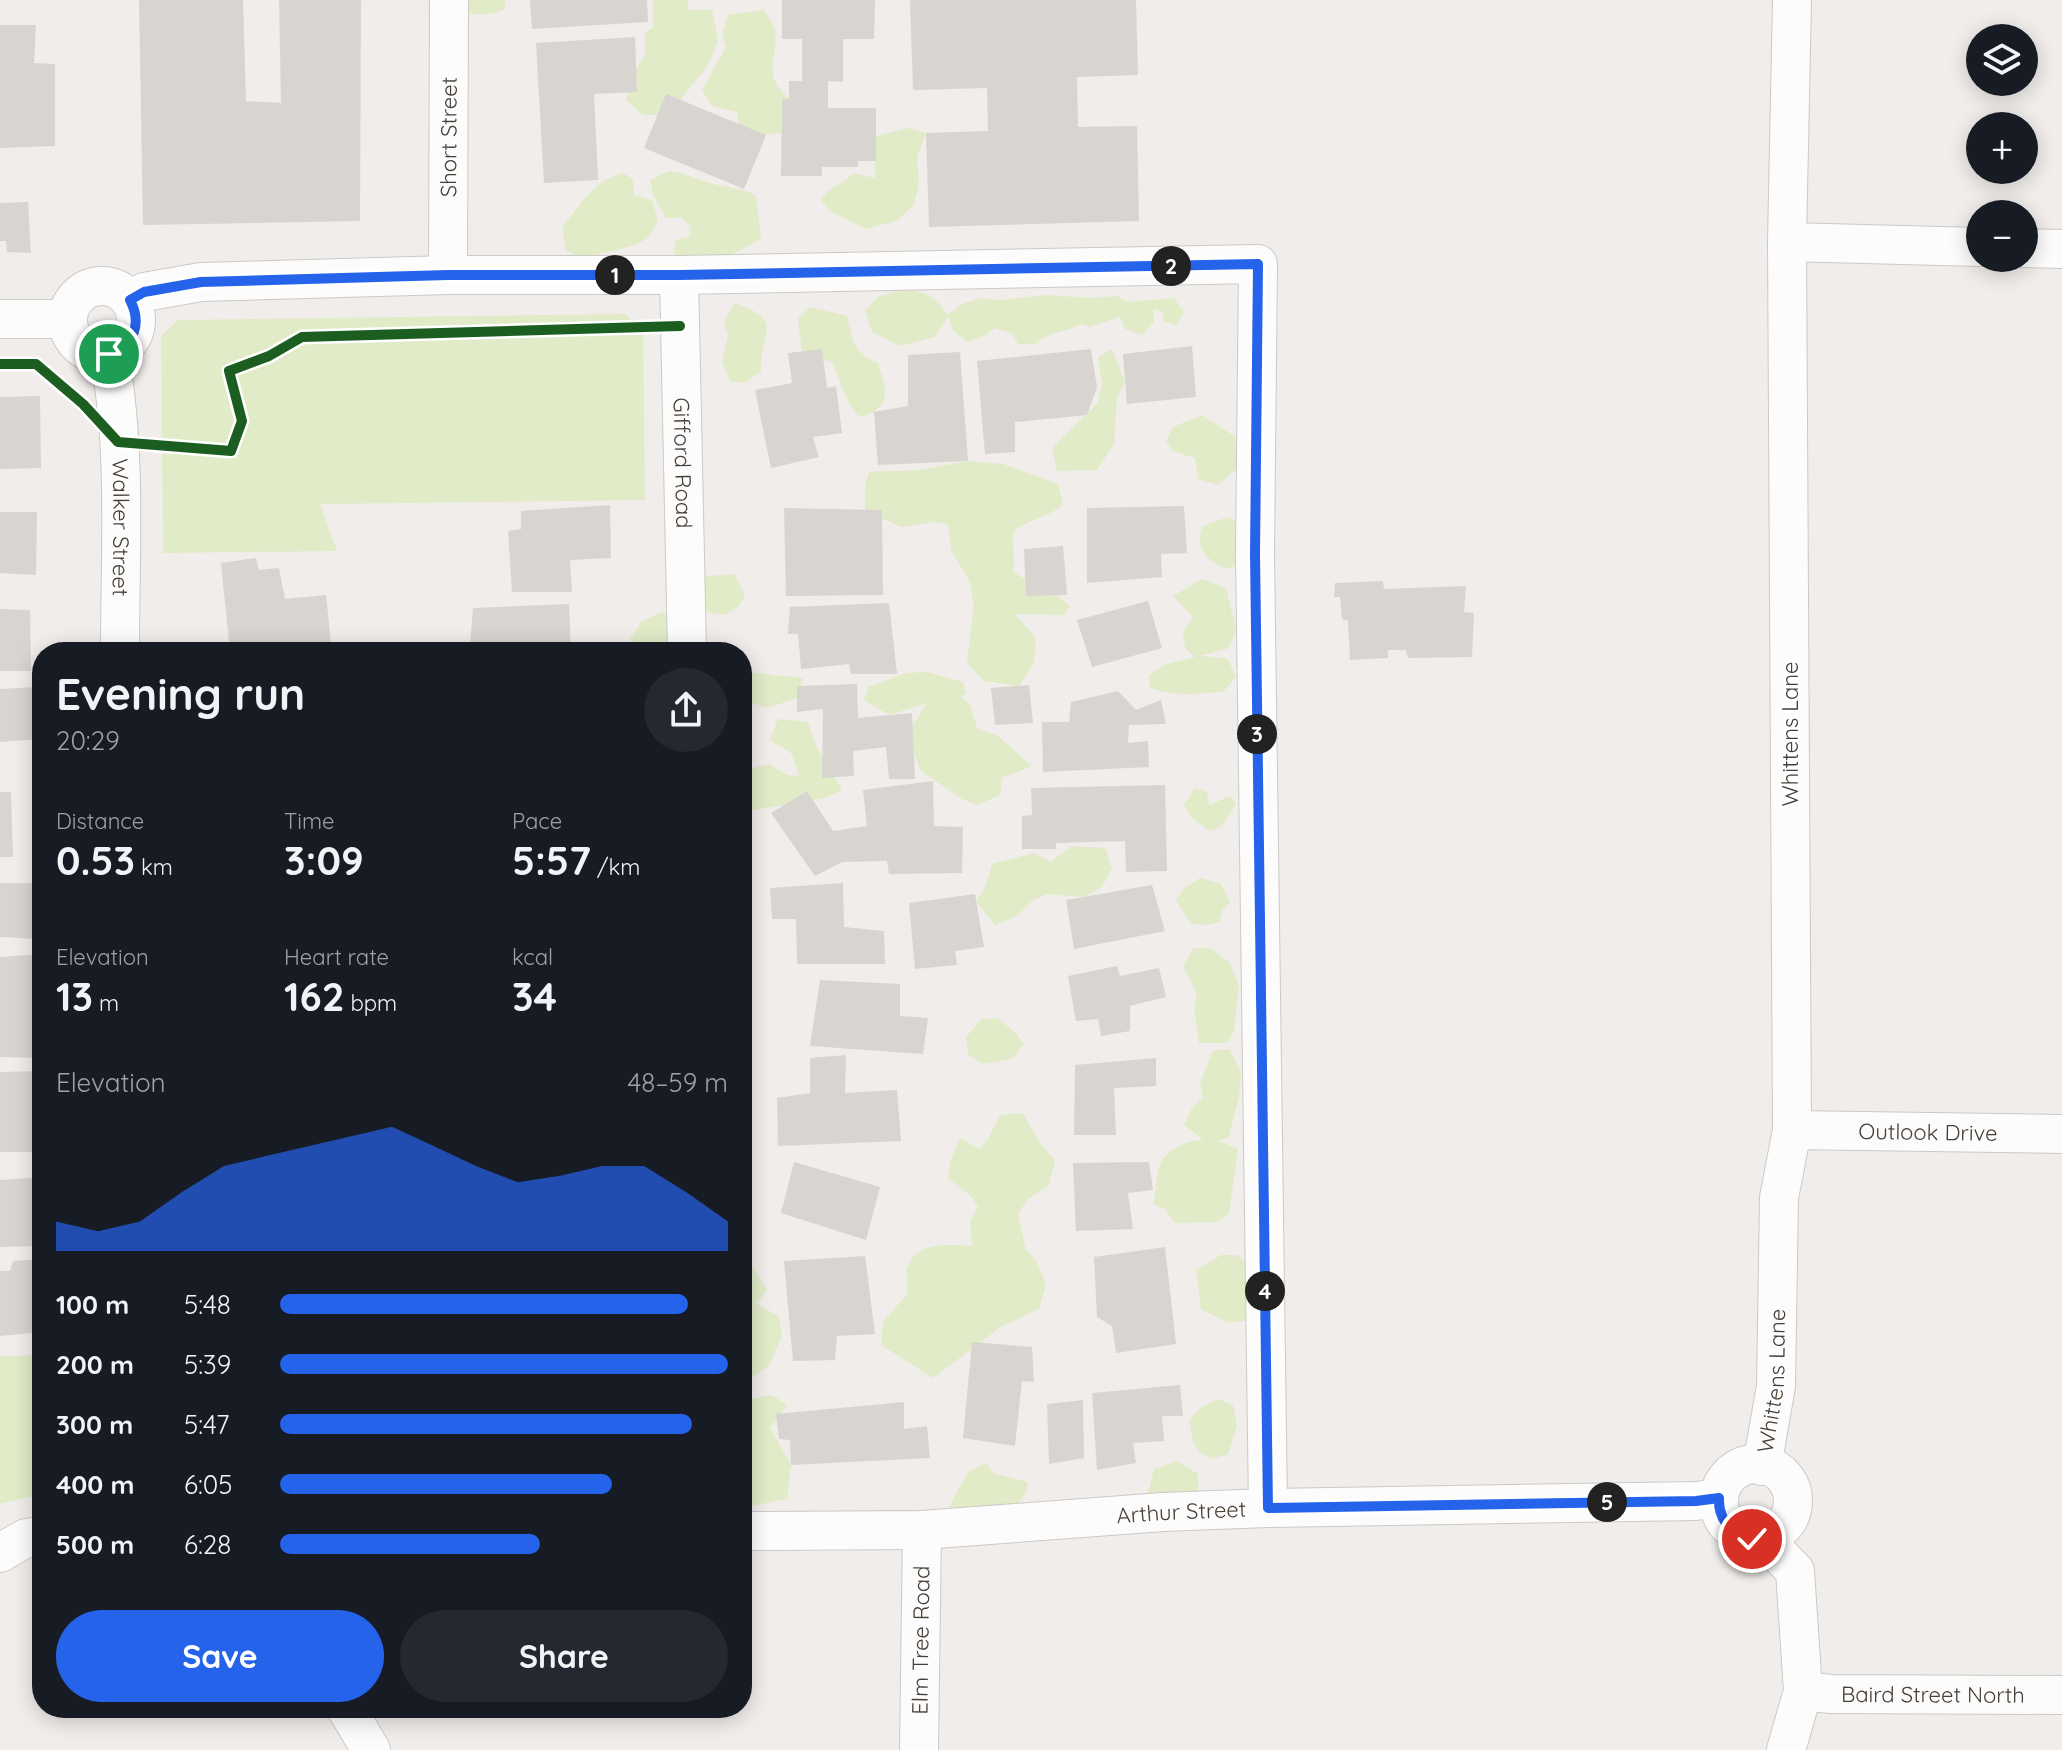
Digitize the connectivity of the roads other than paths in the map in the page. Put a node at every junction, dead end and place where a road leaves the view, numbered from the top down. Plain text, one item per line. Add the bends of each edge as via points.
1 (449, 0) edge
2 (1792, 0) edge
3 (1787, 242) junction
4 (1966, 247) edge
5 (2038, 248) edge
6 (2062, 249) edge
7 (448, 275) junction
8 (679, 275) junction
9 (130, 300) junction
10 (0, 319) edge
11 (68, 319) junction
12 (109, 354) junction
13 (120, 642) edge
14 (687, 642) edge
15 (1792, 1130) junction
16 (2062, 1134) edge
17 (1762, 1466) junction
18 (1719, 1498) junction
19 (1268, 1508) junction
20 (922, 1530) junction
21 (752, 1531) edge
22 (32, 1537) edge
23 (1763, 1538) junction
24 (0, 1553) edge
25 (1803, 1691) junction
26 (2062, 1695) edge
27 (352, 1718) edge
28 (371, 1750) edge
29 (919, 1750) edge
30 (1786, 1750) edge

1 - 7 street, Short Street
2 - 3 street, Whittens Lane
3 - 4 street
3 - 15 street, Whittens Lane
5 - 6 street
7 - 8 street
7 - 9 street via 201,282 144,292
8 - 14 street, Gifford Road
8 - 19 street via 1258,264 1255,554
9 - 11 street via 122,292 98,286 77,297
9 - 12 street via 137,322 134,333 120,350
10 - 11 street
11 - 12 street via 70,331 85,349
12 - 13 street, Walker Street via 118,442
15 - 16 street, Outlook Drive
15 - 17 street, Whittens Lane via 1779,1198 1776,1386
17 - 18 street via 1733,1472
17 - 23 street via 1787,1480 1793,1503 1784,1525
18 - 19 street, Arthur Street
18 - 23 street via 1722,1518 1730,1528
19 - 20 street, Arthur Street
20 - 21 street, Arthur Street
20 - 29 street, Elm Tree Road
22 - 24 street
23 - 25 street via 1795,1571
25 - 26 street, Baird Street North
25 - 30 street
27 - 28 street

